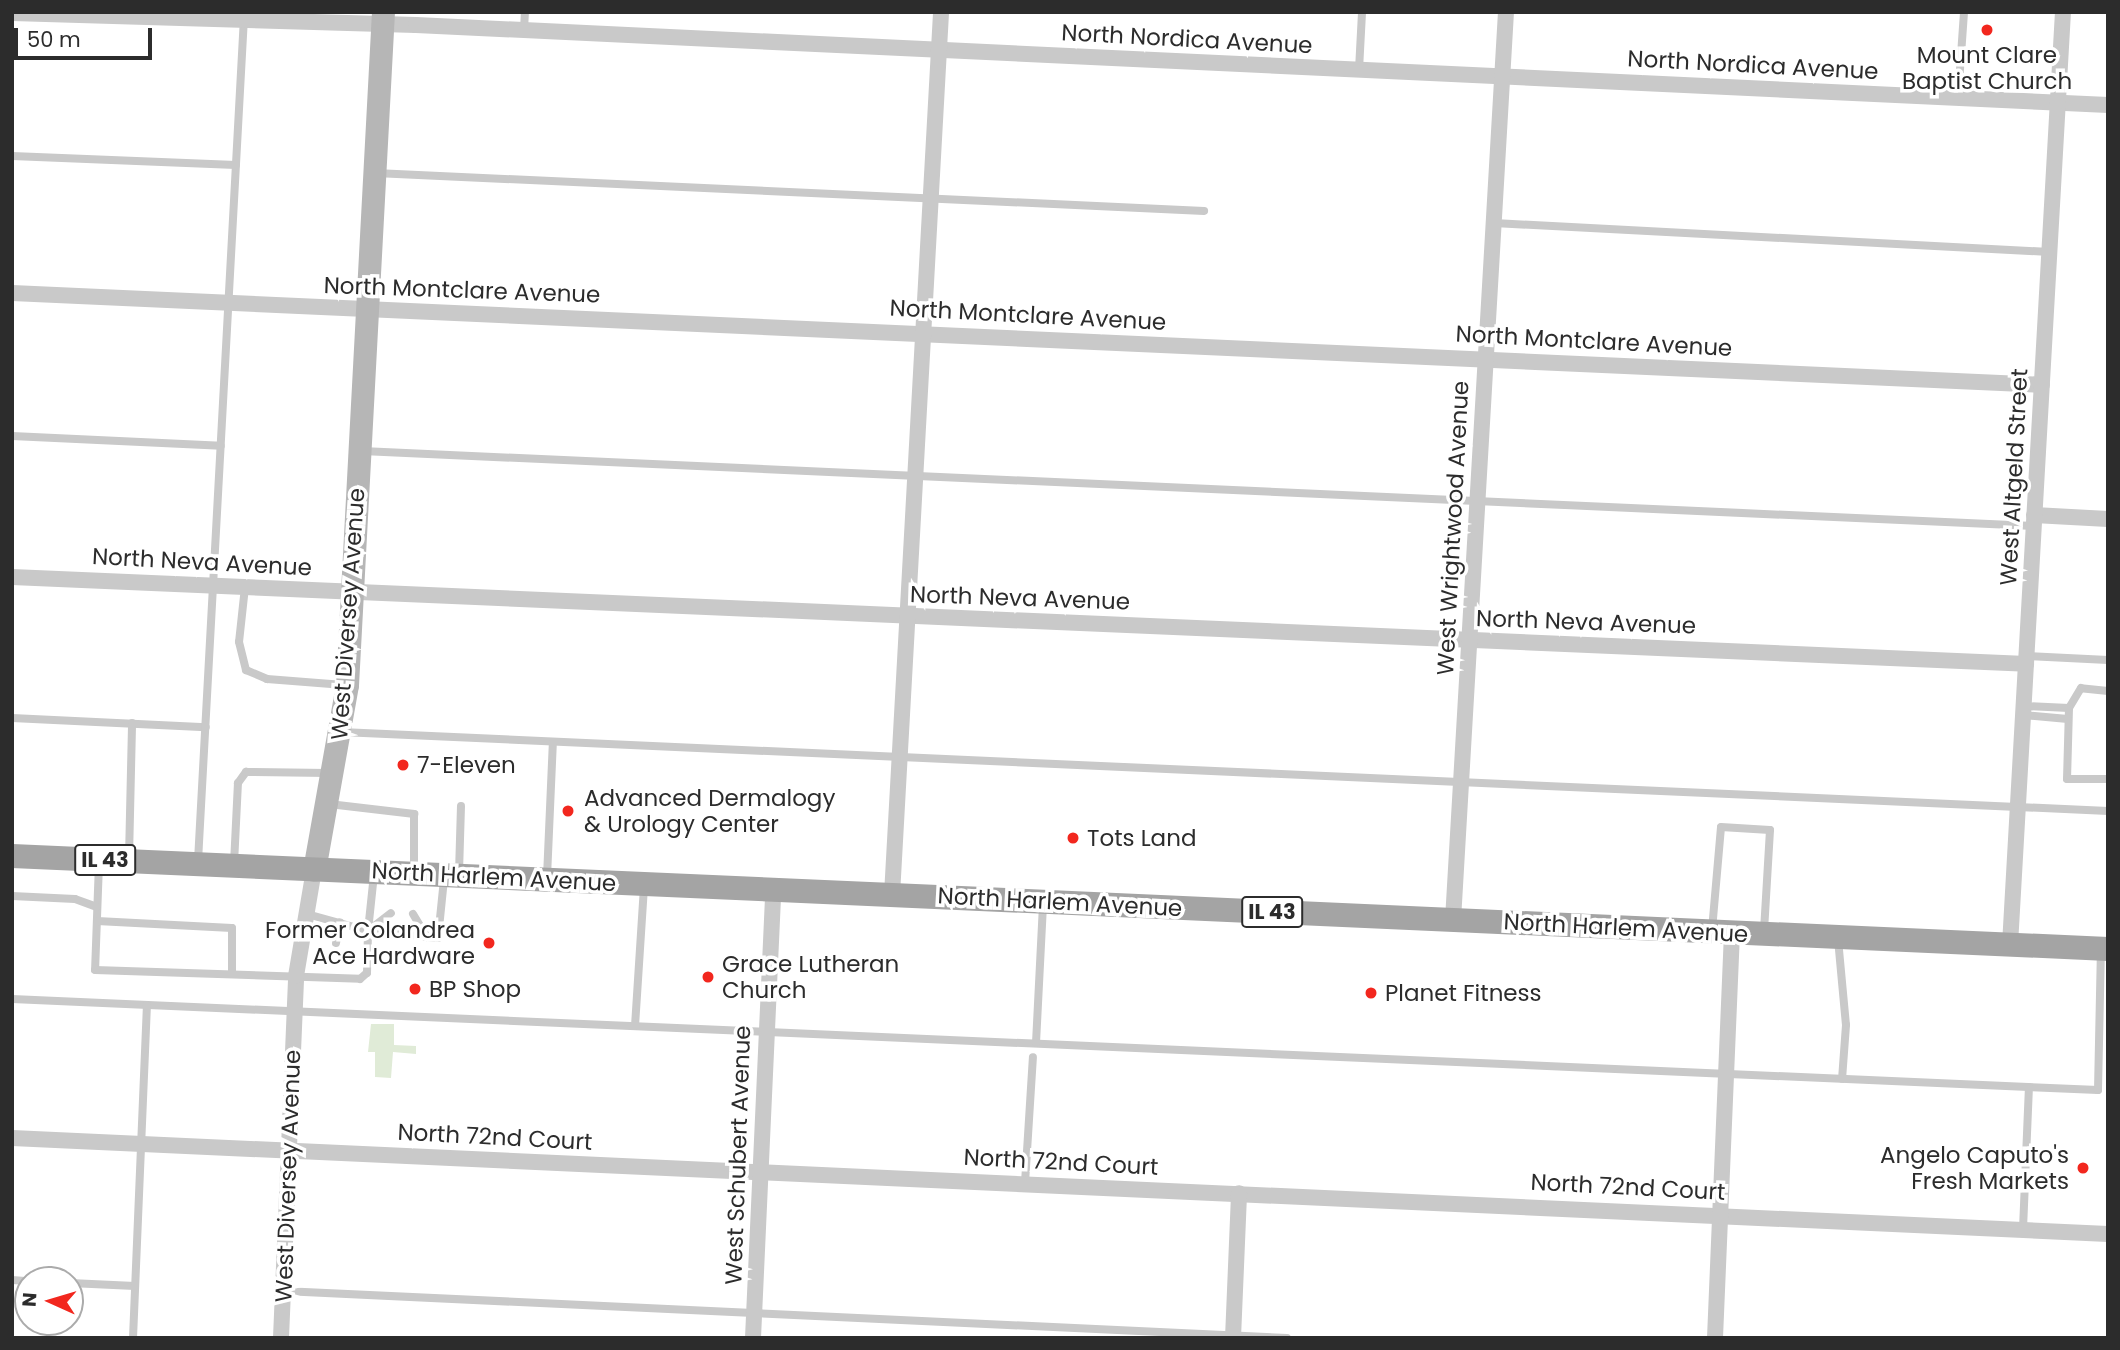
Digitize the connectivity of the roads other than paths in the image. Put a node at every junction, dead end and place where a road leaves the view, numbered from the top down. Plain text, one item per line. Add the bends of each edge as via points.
1 (525, 12) edge
2 (941, 12) edge
3 (1362, 12) edge
4 (1506, 12) edge
5 (1964, 12) edge
6 (2063, 12) edge
7 (12, 13) edge
8 (103, 14) edge
9 (244, 17) edge
10 (382, 19) edge
11 (524, 30) junction
12 (939, 50) junction
13 (1359, 70) junction
14 (1502, 76) junction
15 (1958, 98) junction
16 (2058, 103) junction
17 (2108, 105) edge
18 (12, 156) edge
19 (236, 165) junction
20 (374, 173) junction
21 (930, 199) junction
22 (1204, 211) dead end
23 (1494, 223) junction
24 (2049, 252) junction
25 (12, 293) edge
26 (228, 303) junction
27 (367, 309) junction
28 (923, 332) junction
29 (1486, 359) junction
30 (2042, 385) junction
31 (12, 436) edge
32 (220, 446) junction
33 (359, 451) junction
34 (915, 479) junction
35 (1478, 501) junction
36 (2108, 519) edge
37 (2034, 521) junction
38 (12, 577) edge
39 (213, 586) junction
40 (245, 587) junction
41 (352, 592) junction
42 (908, 616) junction
43 (1470, 640) junction
44 (2026, 660) junction
45 (2108, 660) edge
46 (347, 685) junction
47 (2108, 691) edge
48 (2069, 708) junction
49 (2023, 710) junction
50 (12, 718) edge
51 (2068, 719) junction
52 (132, 723) junction
53 (205, 727) junction
54 (341, 732) junction
55 (553, 741) junction
56 (900, 757) junction
57 (334, 774) junction
58 (2108, 779) edge
59 (1461, 782) junction
60 (329, 804) junction
61 (461, 806) dead end
62 (2018, 807) junction
63 (2108, 811) edge
64 (12, 856) edge
65 (99, 860) junction
66 (129, 861) junction
67 (198, 864) junction
68 (234, 866) junction
69 (314, 870) junction
70 (374, 872) junction
71 (414, 874) junction
72 (452, 876) junction
73 (547, 880) junction
74 (644, 884) junction
75 (773, 890) junction
76 (892, 895) junction
77 (12, 896) edge
78 (1043, 902) junction
79 (97, 907) junction
80 (391, 913) dead end
81 (307, 914) junction
82 (414, 914) dead end
83 (97, 920) junction
84 (1453, 920) junction
85 (340, 922) junction
86 (368, 931) junction
87 (1721, 932) junction
88 (1764, 934) junction
89 (427, 937) junction
90 (1838, 937) junction
91 (336, 943) dead end
92 (2010, 945) junction
93 (2104, 949) edge
94 (232, 974) junction
95 (296, 976) junction
96 (12, 999) edge
97 (146, 1004) junction
98 (295, 1011) junction
99 (635, 1026) junction
100 (766, 1032) junction
101 (1036, 1043) junction
102 (1033, 1057) dead end
103 (1726, 1074) junction
104 (1842, 1079) junction
105 (2029, 1087) junction
106 (12, 1138) edge
107 (141, 1144) junction
108 (289, 1150) junction
109 (761, 1171) junction
110 (1025, 1183) junction
111 (1239, 1192) junction
112 (1719, 1214) junction
113 (2023, 1229) junction
114 (2108, 1234) edge
115 (84, 1284) edge
116 (135, 1286) junction
117 (283, 1291) junction
118 (754, 1313) junction
119 (1233, 1336) edge
120 (133, 1338) edge
121 (281, 1338) edge
122 (753, 1338) edge
123 (1286, 1338) edge
124 (1715, 1338) edge

1 - 11 lane
2 - 12 street
3 - 13 lane
4 - 14 street, West Wrightwood Avenue
5 - 15 lane
6 - 16 street, West Altgeld Street
7 - 8 street, North Nordica Avenue
8 - 9 street, North Nordica Avenue
9 - 10 street, North Nordica Avenue
9 - 19 lane
10 - 11 street, North Nordica Avenue
10 - 20 main road, West Diversey Avenue
11 - 12 street, North Nordica Avenue
12 - 13 street, North Nordica Avenue
12 - 21 street
13 - 14 street, North Nordica Avenue
14 - 15 street, North Nordica Avenue
14 - 23 street, West Wrightwood Avenue
15 - 16 street, North Nordica Avenue
16 - 17 street, North Nordica Avenue
16 - 24 street, West Altgeld Street
18 - 19 lane
19 - 26 lane
20 - 21 lane
20 - 27 main road, West Diversey Avenue
21 - 22 lane
21 - 28 street
23 - 24 lane
23 - 29 street, West Wrightwood Avenue
24 - 30 street, West Altgeld Street
25 - 26 street, North Montclare Avenue
26 - 27 street, North Montclare Avenue
26 - 32 lane
27 - 28 street, North Montclare Avenue
27 - 33 main road, West Diversey Avenue
28 - 29 street, North Montclare Avenue
28 - 34 street
29 - 30 street, North Montclare Avenue
29 - 35 street, West Wrightwood Avenue
30 - 37 street, West Altgeld Street
31 - 32 lane
32 - 39 lane
33 - 34 lane
33 - 41 main road, West Diversey Avenue
34 - 35 lane
34 - 42 street
35 - 37 lane
35 - 43 street, West Wrightwood Avenue
36 - 37 street
37 - 44 street, West Altgeld Street
38 - 39 street, North Neva Avenue
39 - 40 street, North Neva Avenue
39 - 53 lane
40 - 41 street, North Neva Avenue
40 - 46 lane via 239,642 246,670 267,679
41 - 42 street, North Neva Avenue
41 - 46 main road, West Diversey Avenue
42 - 43 street, North Neva Avenue
42 - 56 street
43 - 44 street, North Neva Avenue
43 - 59 street, West Wrightwood Avenue
44 - 45 lane
44 - 49 street, West Altgeld Street
46 - 54 main road, West Diversey Avenue
47 - 48 lane via 2081,688
48 - 49 lane
48 - 51 lane
49 - 51 lane
49 - 62 street, West Altgeld Street
50 - 52 lane
51 - 58 lane via 2067,779
52 - 53 lane
52 - 66 lane
53 - 67 lane
54 - 55 lane
54 - 57 main road, West Diversey Avenue
55 - 56 lane
55 - 73 lane
56 - 59 lane
56 - 76 street
57 - 60 main road, West Diversey Avenue
57 - 68 lane via 247,772 238,783
59 - 62 lane
59 - 84 street, West Wrightwood Avenue
60 - 69 main road, West Diversey Avenue
60 - 71 lane via 414,814
61 - 72 lane
62 - 63 lane
62 - 92 street, West Altgeld Street
64 - 65 main road, North Harlem Avenue / IL 43
65 - 66 main road, North Harlem Avenue / IL 43
65 - 79 lane
66 - 67 main road, North Harlem Avenue / IL 43
67 - 68 main road, North Harlem Avenue / IL 43
68 - 69 main road, North Harlem Avenue / IL 43
69 - 70 main road, North Harlem Avenue / IL 43
69 - 81 street, West Diversey Avenue
70 - 71 main road, North Harlem Avenue / IL 43
70 - 86 lane
71 - 72 main road, North Harlem Avenue / IL 43
72 - 73 main road, North Harlem Avenue / IL 43
72 - 89 lane via 438,938
73 - 74 main road, North Harlem Avenue / IL 43
74 - 75 main road, North Harlem Avenue / IL 43
74 - 99 lane
75 - 76 main road, North Harlem Avenue / IL 43
75 - 100 street, West Schubert Avenue
76 - 78 main road, North Harlem Avenue / IL 43
77 - 79 lane via 75,899
78 - 84 main road, North Harlem Avenue / IL 43
78 - 101 lane
79 - 83 lane
80 - 86 lane
81 - 85 lane
81 - 95 street, West Diversey Avenue
82 - 89 lane
83 - 94 lane via 232,928
83 - 94 lane via 95,970
84 - 87 main road, North Harlem Avenue / IL 43
85 - 86 lane
85 - 91 lane
86 - 89 lane
86 - 95 lane via 367,973 360,979 331,973
87 - 88 main road, North Harlem Avenue / IL 43
87 - 88 lane via 1721,827 1746,828 1770,830
87 - 103 street
88 - 90 main road, North Harlem Avenue / IL 43
90 - 92 main road, North Harlem Avenue / IL 43
90 - 104 lane via 1837,978 1846,1025
92 - 93 main road, North Harlem Avenue / IL 43
93 - 105 lane via 2098,1090
94 - 95 lane
95 - 98 street, West Diversey Avenue
96 - 97 lane
97 - 98 lane
97 - 107 lane
98 - 99 lane
98 - 108 street, West Diversey Avenue
99 - 100 lane
100 - 101 lane
100 - 109 street, West Schubert Avenue
101 - 103 lane
102 - 110 lane
103 - 104 lane
103 - 112 street
104 - 105 lane
105 - 113 lane
106 - 107 street, North 72nd Court
107 - 108 street, North 72nd Court
107 - 116 lane
108 - 109 street, North 72nd Court
108 - 117 street, West Diversey Avenue
109 - 110 street, North 72nd Court
109 - 118 street, West Schubert Avenue
110 - 111 street, North 72nd Court
111 - 112 street, North 72nd Court
111 - 119 street
112 - 113 street, North 72nd Court
112 - 124 street
113 - 114 street, North 72nd Court
115 - 116 lane
116 - 120 lane
117 - 118 lane
117 - 121 street, West Diversey Avenue
118 - 119 lane
118 - 122 street, West Schubert Avenue
119 - 123 lane

